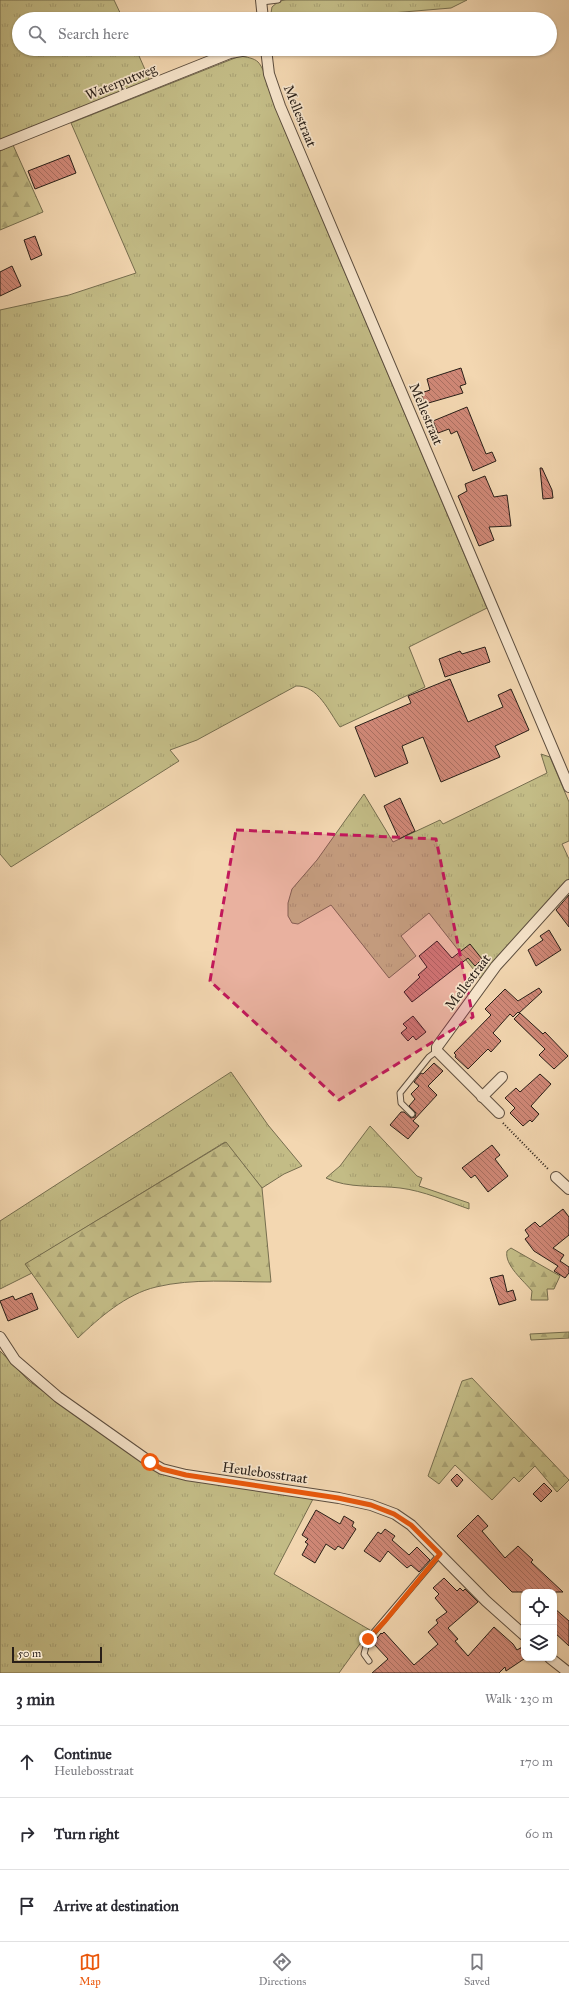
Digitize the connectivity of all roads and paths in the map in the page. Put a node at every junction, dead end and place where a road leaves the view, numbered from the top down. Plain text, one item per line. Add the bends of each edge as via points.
1 (278, 0) edge
2 (261, 1) edge
3 (262, 12) edge
4 (222, 56) edge
5 (267, 56) edge
6 (0, 145) edge
7 (569, 787) edge
8 (569, 885) edge
9 (437, 1051) junction
10 (502, 1077) dead end
11 (482, 1097) junction
12 (498, 1113) joint
13 (412, 1114) dead end
14 (556, 1177) joint
15 (569, 1189) edge
16 (0, 1337) edge
17 (440, 1554) junction
18 (521, 1632) edge
19 (369, 1661) dead end
20 (554, 1661) edge
21 (569, 1673) edge

1 - 2 lane
2 - 3 street
4 - 6 street, Waterputweg
5 - 7 street, Mellestraat via 269,74 280,106
8 - 9 street, Mellestraat via 496,966 437,1047
9 - 11 street
9 - 13 lane via 429,1057 400,1094 401,1103
10 - 11 street
11 - 12 street
12 - 14 path via 498,1118
14 - 15 street
16 - 17 street, Heulebosstraat via 15,1360 58,1397 162,1469 371,1505 394,1514 411,1525
17 - 18 street, Heulebosstraat
17 - 19 lane via 368,1639 364,1654
20 - 21 street

